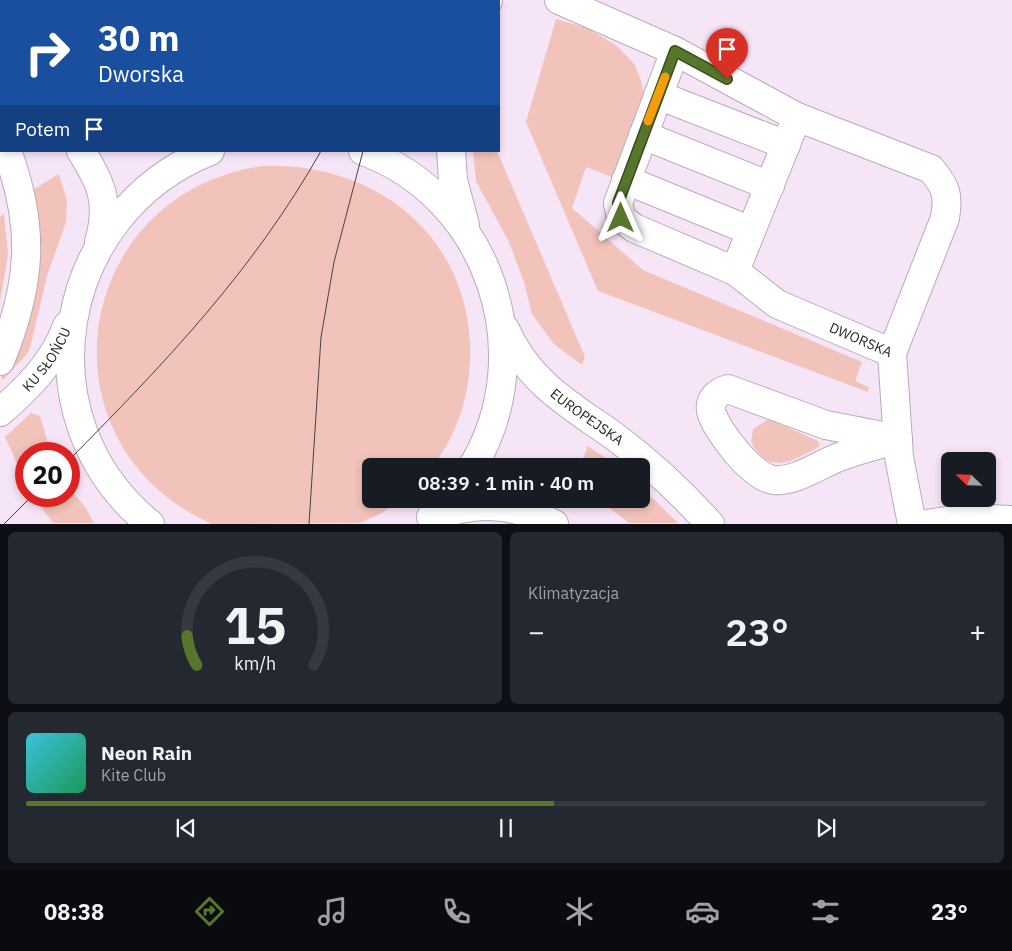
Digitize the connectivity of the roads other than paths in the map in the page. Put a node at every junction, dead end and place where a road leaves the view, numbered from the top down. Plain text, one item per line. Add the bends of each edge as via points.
1 (559, 0) edge
2 (675, 51) junction
3 (658, 95) junction
4 (797, 116) junction
5 (643, 135) junction
6 (786, 145) junction
7 (7, 152) edge
8 (82, 152) edge
9 (208, 152) edge
10 (365, 152) edge
11 (451, 152) edge
12 (626, 180) junction
13 (770, 186) junction
14 (751, 231) junction
15 (472, 243) junction
16 (93, 258) junction
17 (735, 270) junction
18 (78, 296) junction
19 (501, 319) junction
20 (892, 353) junction
21 (0, 361) edge
22 (0, 412) edge
23 (898, 439) junction
24 (477, 458) edge
25 (434, 513) edge
26 (1012, 520) edge
27 (150, 524) edge
28 (554, 524) edge
29 (710, 524) edge
30 (912, 524) edge
31 (927, 524) edge

1 - 2 main road
2 - 3 main road, DWORSKA
2 - 4 main road
3 - 5 main road, DWORSKA
3 - 6 main road
4 - 6 main road
4 - 20 main road via 931,169 943,183 948,200 944,218
5 - 12 main road, DWORSKA
5 - 13 main road
6 - 13 main road
7 - 21 main road via 22,202 27,244 22,295
8 - 16 main road via 98,178 103,196 104,219
9 - 16 main road via 175,168 142,193 114,223
10 - 15 main road via 396,167 429,191 457,220
11 - 15 main road via 455,190
12 - 14 main road
12 - 17 main road, DWORSKA via 618,203 621,218 634,228
13 - 14 main road
14 - 17 main road
15 - 19 main road via 491,280
16 - 18 main road
17 - 20 main road, DWORSKA via 777,304
18 - 22 main road, KU SŁOŃCU via 66,329 47,364 35,380
18 - 27 main road via 70,349 72,390 78,417 90,448 108,478 124,500
19 - 24 main road via 504,346 501,387 491,427
19 - 29 main road, EUROPEJSKA via 515,349 540,381 560,400 642,459
20 - 23 main road, DWORSKA
23 - 23 main road via 826,425 728,389 720,391 711,404 711,411 723,434 764,478 789,479 841,456
23 - 30 main road, DWORSKA
25 - 28 main road via 464,507 516,507
26 - 31 main road via 965,518

